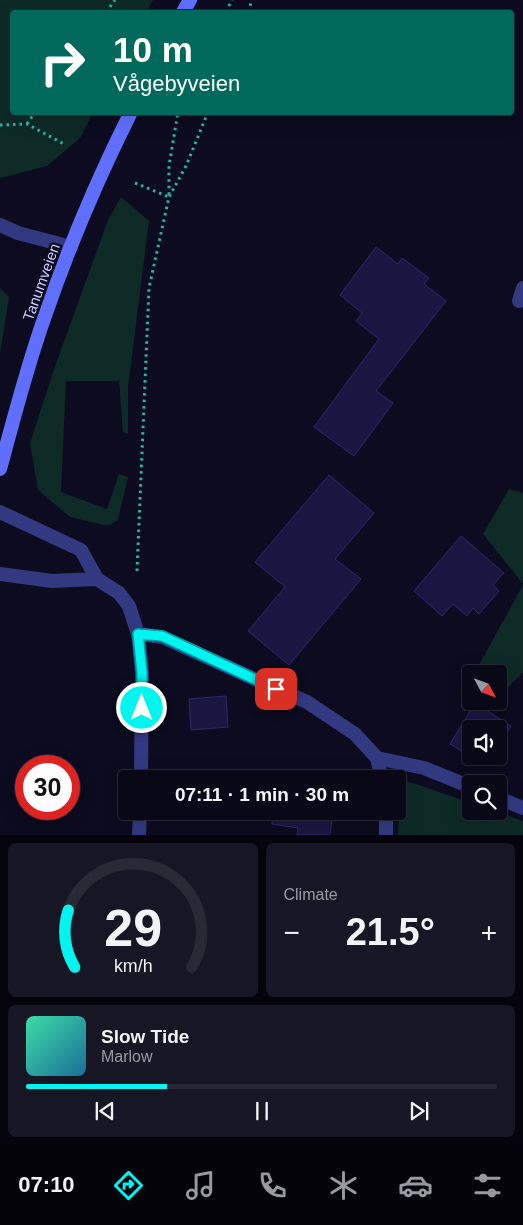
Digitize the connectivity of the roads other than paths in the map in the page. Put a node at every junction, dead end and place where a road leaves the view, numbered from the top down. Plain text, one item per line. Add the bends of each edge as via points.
1 (130, 115) edge
2 (0, 225) edge
3 (71, 247) junction
4 (0, 470) edge
5 (0, 512) edge
6 (0, 574) edge
7 (97, 579) junction
8 (138, 634) junction
9 (377, 758) junction
10 (141, 770) edge
11 (380, 770) edge
12 (462, 783) edge
13 (507, 801) edge
14 (523, 808) edge
15 (140, 820) edge
16 (386, 820) edge
17 (139, 835) edge
18 (386, 835) edge

1 - 3 main road, Tanumveien
2 - 3 street
3 - 4 main road, Tanumveien via 44,318
5 - 7 street via 81,550
6 - 7 street via 52,581
7 - 8 street via 119,594 129,606
8 - 9 street via 162,636 307,702 355,734
8 - 10 street via 142,673
9 - 11 street
9 - 12 street via 424,768
13 - 14 street
15 - 17 street
16 - 18 street

